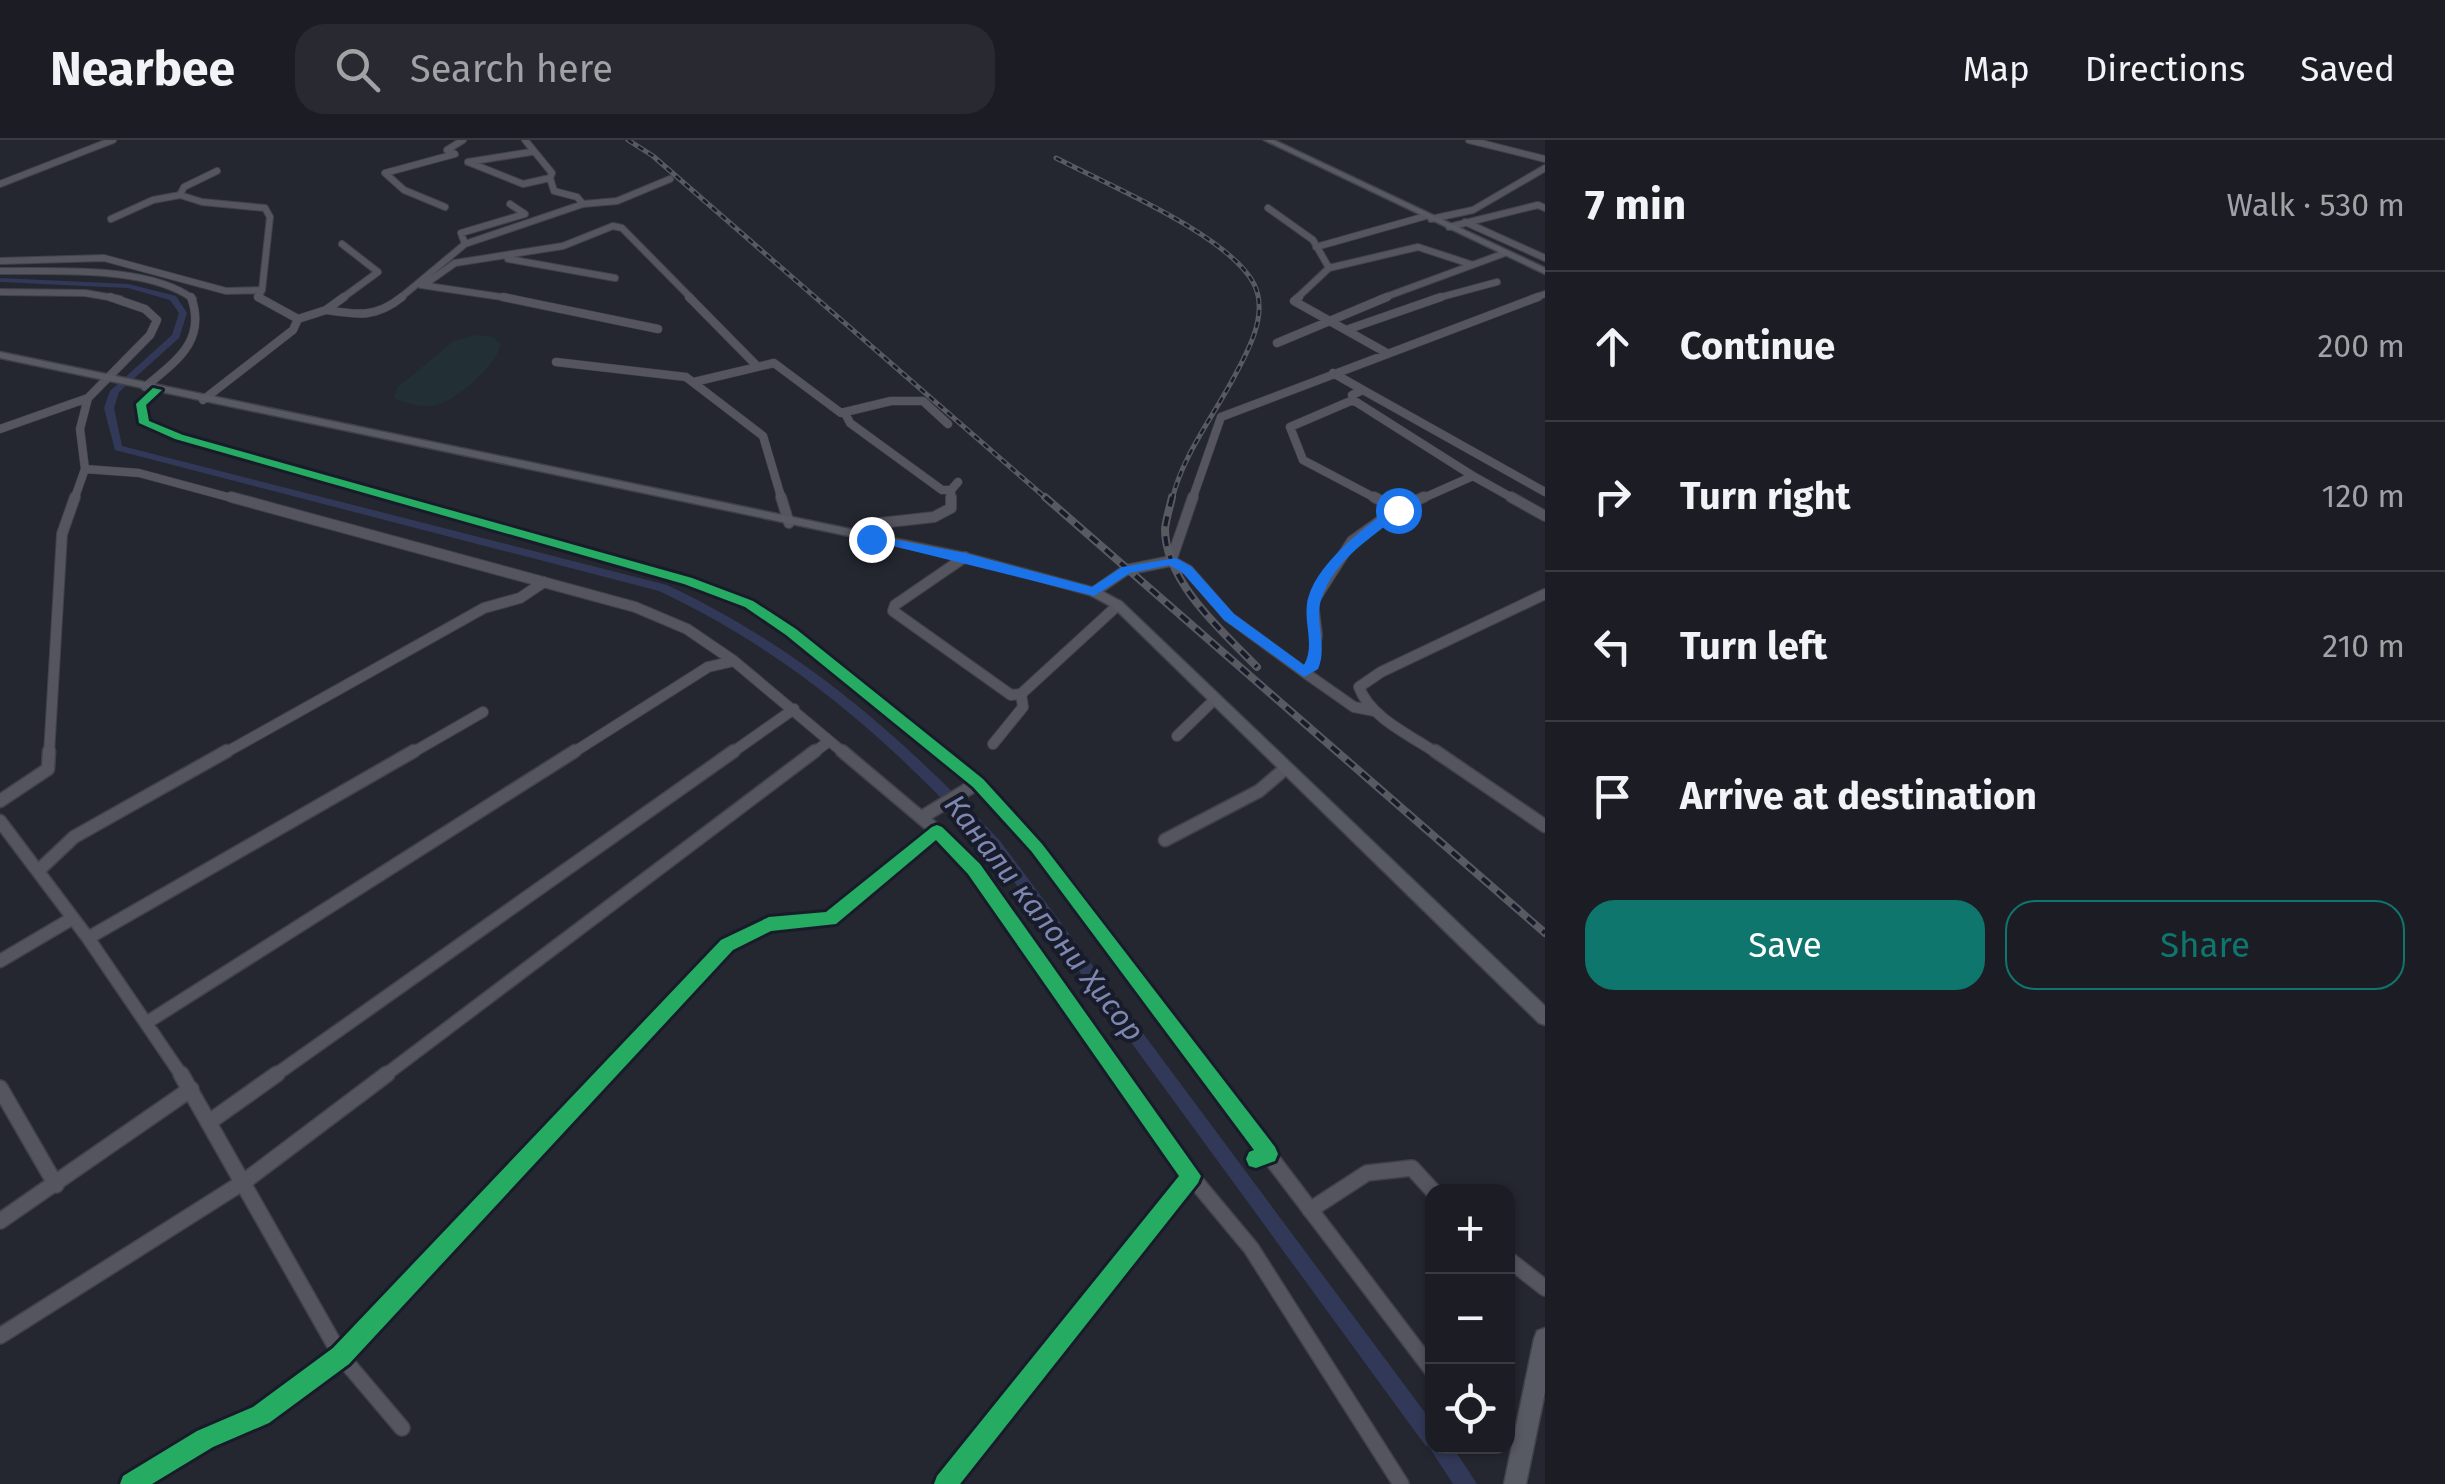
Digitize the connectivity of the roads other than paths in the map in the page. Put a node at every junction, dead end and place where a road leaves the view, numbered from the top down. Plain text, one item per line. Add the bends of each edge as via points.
1 (113, 140) edge
2 (463, 140) edge
3 (525, 140) edge
4 (1268, 140) edge
5 (1470, 140) edge
6 (531, 152) junction
7 (454, 154) junction
8 (1545, 159) edge
9 (468, 162) junction
10 (1545, 168) edge
11 (217, 171) dead end
12 (550, 178) junction
13 (670, 179) dead end
14 (0, 184) edge
15 (180, 195) junction
16 (510, 204) dead end
17 (582, 204) junction
18 (445, 206) dead end
19 (1268, 208) dead end
20 (1545, 208) edge
21 (1428, 217) junction
22 (111, 219) dead end
23 (1464, 222) junction
24 (1449, 227) junction
25 (342, 244) dead end
26 (464, 244) junction
27 (1316, 246) junction
28 (1505, 253) junction
29 (1543, 257) edge
30 (104, 258) junction
31 (499, 258) junction
32 (0, 261) edge
33 (1523, 261) junction
34 (1473, 265) junction
35 (1329, 268) junction
36 (0, 271) edge
37 (1545, 271) edge
38 (96, 274) junction
39 (615, 278) dead end
40 (1435, 280) junction
41 (1498, 282) dead end
42 (420, 285) junction
43 (262, 290) junction
44 (0, 292) edge
45 (1461, 292) junction
46 (1545, 294) edge
47 (1386, 298) junction
48 (1408, 308) junction
49 (326, 310) junction
50 (298, 319) junction
51 (1324, 320) junction
52 (658, 329) dead end
53 (1346, 330) junction
54 (1276, 343) dead end
55 (1385, 352) junction
56 (0, 355) edge
57 (556, 362) dead end
58 (757, 366) junction
59 (1332, 373) junction
60 (108, 380) junction
61 (694, 382) junction
62 (151, 388) junction
63 (1362, 390) junction
64 (88, 398) junction
65 (203, 400) junction
66 (1353, 400) junction
67 (846, 415) junction
68 (948, 424) dead end
69 (0, 430) edge
70 (85, 469) junction
71 (1474, 476) junction
72 (1545, 492) edge
73 (1398, 510) junction
74 (1545, 516) edge
75 (789, 523) junction
76 (880, 524) dead end
77 (965, 558) junction
78 (1171, 561) junction
79 (544, 582) junction
80 (1094, 592) junction
81 (1545, 594) edge
82 (1118, 605) junction
83 (734, 661) junction
84 (1304, 672) junction
85 (1021, 694) junction
86 (1215, 700) junction
87 (794, 709) junction
88 (1375, 711) junction
89 (483, 712) dead end
90 (1178, 736) dead end
91 (829, 741) junction
92 (993, 744) dead end
93 (1286, 768) junction
94 (974, 786) junction
95 (0, 801) edge
96 (925, 815) junction
97 (0, 820) edge
98 (1545, 826) edge
99 (937, 831) junction
100 (1165, 840) dead end
101 (38, 871) junction
102 (73, 918) junction
103 (88, 938) junction
104 (0, 961) edge
105 (1545, 1017) edge
106 (146, 1022) junction
107 (0, 1088) edge
108 (191, 1089) junction
109 (212, 1120) junction
110 (1191, 1176) junction
111 (246, 1181) junction
112 (56, 1184) junction
113 (1427, 1184) edge
114 (1310, 1210) junction
115 (0, 1222) edge
116 (1515, 1265) edge
117 (1545, 1288) edge
118 (0, 1336) edge
119 (1544, 1352) edge
120 (341, 1356) junction
121 (1427, 1364) edge
122 (402, 1428) dead end
123 (1515, 1451) edge
124 (1514, 1454) edge
125 (131, 1484) edge
126 (946, 1484) edge
127 (1401, 1484) edge
128 (1515, 1484) edge

1 - 14 street
2 - 7 street via 447,150
3 - 6 street
4 - 21 main road
5 - 8 street
6 - 9 street
6 - 12 street
7 - 9 street
7 - 18 street via 385,173
9 - 12 street via 523,184
10 - 21 street via 1472,210
11 - 15 street
12 - 17 street via 554,192 578,196
13 - 17 street via 617,201
15 - 22 street
15 - 43 street via 265,208 270,217
16 - 26 street via 525,214 461,232
17 - 26 street
19 - 27 street
20 - 23 street
21 - 24 main road
21 - 27 street
23 - 24 street
23 - 29 street
24 - 28 main road
25 - 49 street via 378,272
26 - 42 street
27 - 35 street
28 - 33 main road
28 - 34 street
29 - 33 street
30 - 32 street
30 - 38 street
30 - 43 street via 226,291
31 - 39 street
31 - 42 street via 455,263
31 - 58 street via 622,228
33 - 37 main road
34 - 35 street via 1418,247
34 - 40 street
35 - 51 street via 1294,301
36 - 38 street
38 - 62 street via 165,283 192,297 200,316 194,344
40 - 45 street
40 - 47 street
41 - 45 street
42 - 49 street via 367,316
42 - 52 street
43 - 50 street via 258,296 266,304
44 - 60 street via 128,299 149,308 157,320 150,335
45 - 48 street
46 - 55 street
47 - 48 street
47 - 51 street
48 - 53 street
49 - 50 street
50 - 65 street via 293,330
51 - 53 street
51 - 54 street
53 - 55 street
55 - 59 street
56 - 60 main road
57 - 61 street
58 - 61 street
58 - 67 street via 781,364
59 - 63 street
59 - 78 street via 1221,418
60 - 62 main road
60 - 64 street
61 - 75 street via 762,436
62 - 65 main road
62 - 94 street via 141,404 144,423 179,437 688,581 748,604 791,632
63 - 66 street
63 - 72 street
64 - 69 street
64 - 70 street via 80,429
65 - 75 main road
66 - 71 street
66 - 73 street via 1290,427 1303,460
67 - 68 street via 906,399 923,401
67 - 76 street via 942,490 955,486 951,508 934,517
70 - 79 street via 120,468 182,483
70 - 95 street via 62,534 48,769
71 - 73 street
71 - 74 street
73 - 84 street via 1352,541 1327,577 1313,602 1317,652
75 - 77 main road
77 - 80 main road
77 - 85 street via 893,611 1011,695
78 - 80 street via 1126,570
78 - 84 street via 1188,570 1229,617
79 - 83 street via 669,618
79 - 101 street via 520,598 484,608 74,838
80 - 82 main road
81 - 88 street via 1359,686
82 - 85 street
82 - 86 main road
83 - 87 street
83 - 106 street via 708,668
84 - 88 street via 1354,707
85 - 92 street via 1022,707
86 - 90 street
86 - 93 main road
87 - 91 street
87 - 109 street
88 - 98 street
89 - 103 street
91 - 96 street
91 - 111 street
93 - 100 street via 1259,791
93 - 105 main road
94 - 96 street
94 - 114 street via 1036,848 1262,1156
96 - 99 street
97 - 101 street
99 - 110 street via 974,869
99 - 120 street via 830,919 769,924 728,945
101 - 102 street
102 - 103 street
102 - 104 street
103 - 106 street
106 - 108 street
107 - 112 street
108 - 109 street
108 - 112 street
109 - 111 street
110 - 126 street
110 - 127 street via 1251,1248
111 - 118 street
111 - 120 street
112 - 115 street
113 - 114 street via 1412,1168 1367,1173
114 - 121 street
116 - 117 street
119 - 123 main road
120 - 122 street
120 - 125 street via 260,1415
124 - 128 main road

